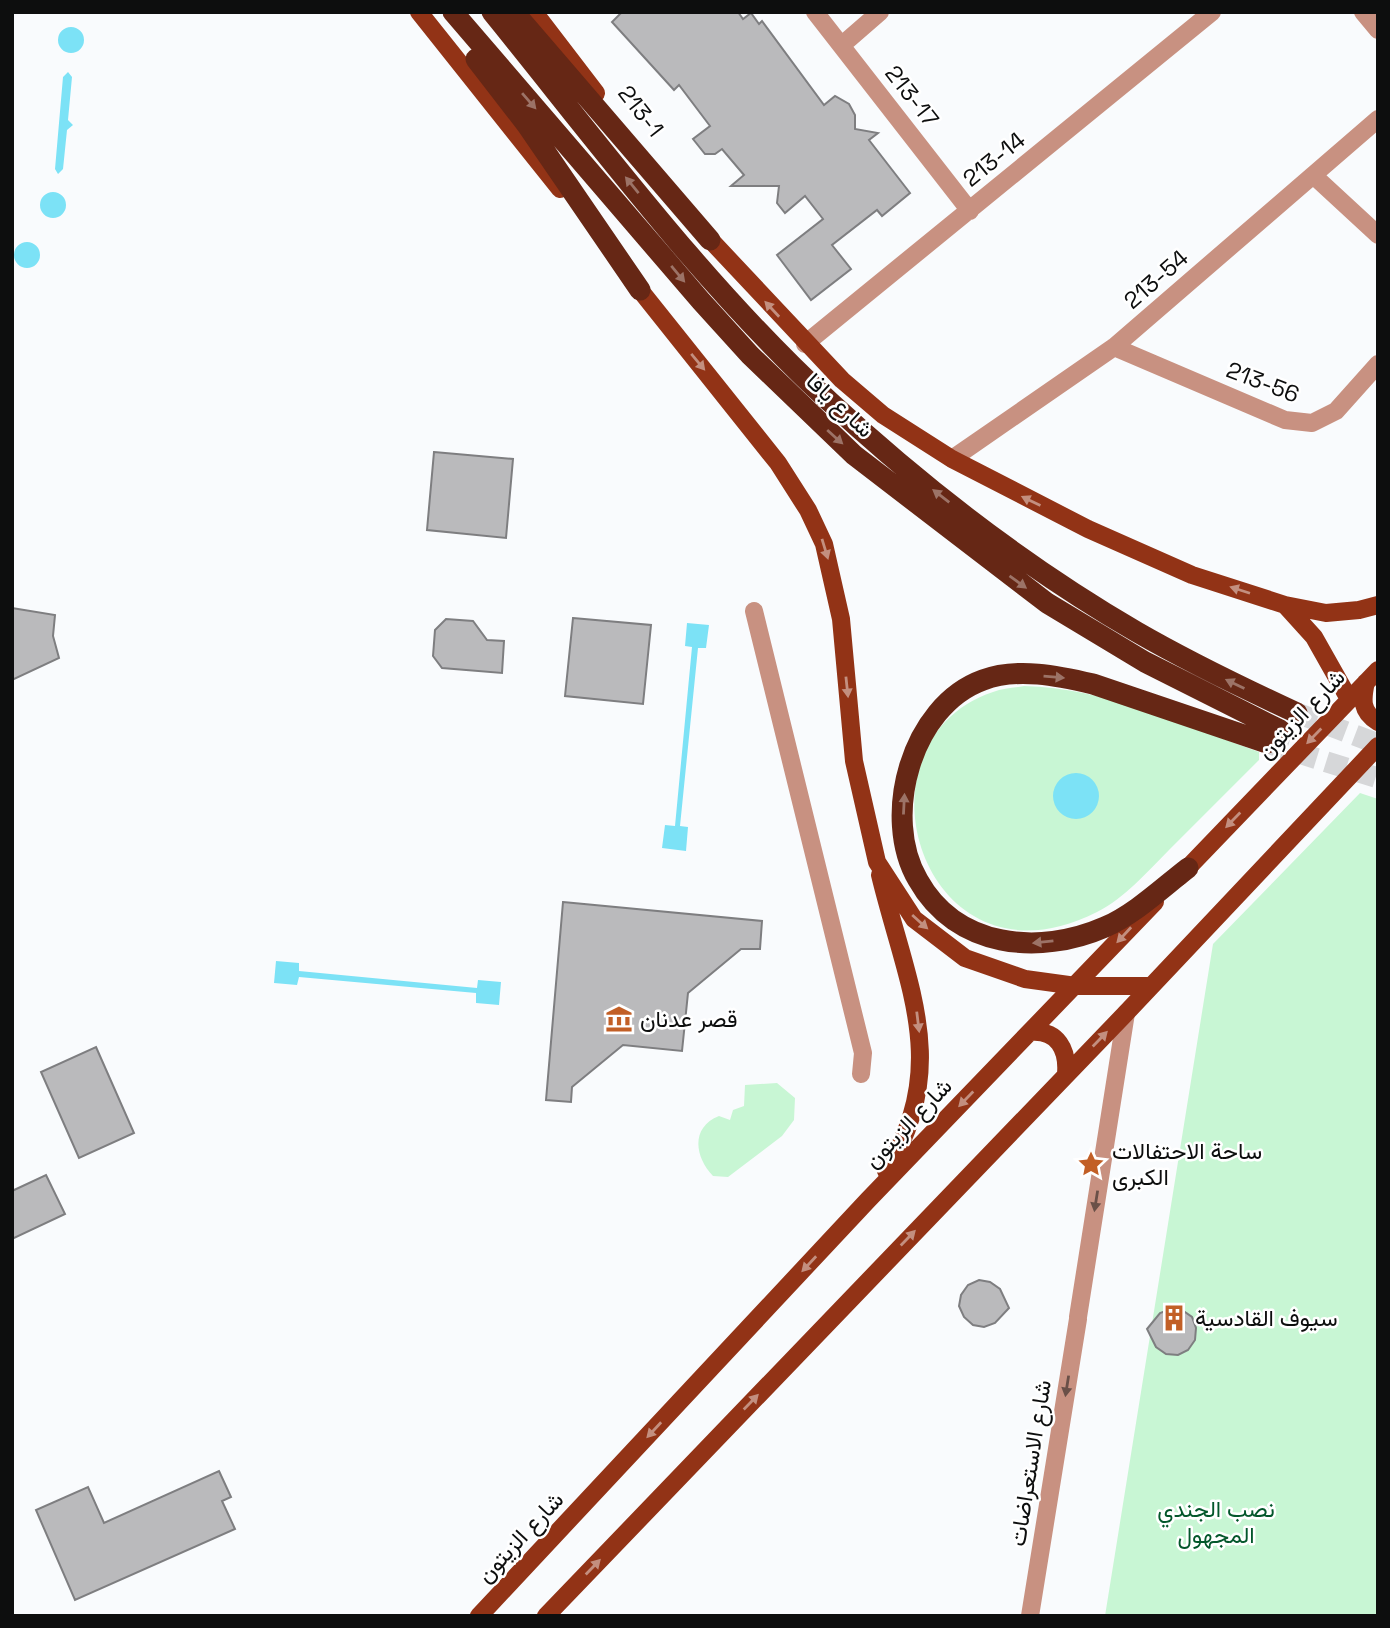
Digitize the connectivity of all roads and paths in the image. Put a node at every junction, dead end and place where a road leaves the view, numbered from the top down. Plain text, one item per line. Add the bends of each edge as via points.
1 (419, 12) edge
2 (442, 12) edge
3 (453, 12) edge
4 (492, 12) edge
5 (514, 12) edge
6 (534, 12) edge
7 (816, 12) edge
8 (880, 12) edge
9 (1212, 12) edge
10 (1363, 12) edge
11 (1378, 30) edge
12 (842, 45) junction
13 (1378, 119) edge
14 (1313, 175) junction
15 (970, 211) junction
16 (1378, 235) edge
17 (710, 240) junction
18 (640, 290) junction
19 (805, 344) junction
20 (1114, 347) junction
21 (1378, 364) edge
22 (952, 459) junction
23 (1285, 605) junction
24 (1378, 605) edge
25 (754, 611) dead end
26 (1372, 676) edge
27 (1344, 705) junction
28 (1297, 713) tunnel mouth
29 (1378, 722) edge
30 (1378, 746) edge
31 (877, 862) junction
32 (1188, 868) junction
33 (1076, 986) junction
34 (1151, 986) junction
35 (1126, 1013) junction
36 (1031, 1032) junction
37 (861, 1074) dead end
38 (1066, 1074) junction
39 (868, 1200) junction
40 (479, 1616) edge
41 (546, 1616) edge
42 (1030, 1616) edge

1 - 18 main road
2 - 18 highway via 527,125
3 - 32 highway, شارع يافا via 709,310 759,365 854,455 1047,603 1274,736 1065,677 1022,674 983,680 949,699 928,724 906,777 905,844 916,879 935,905 984,937 1018,944 1069,939 1107,926
28 -> 4 highway, شارع يافا via 1136,632 1002,543 900,463 828,400 729,299
5 - 17 highway
6 - 17 main road, 213-1
7 - 12 street, 213-17
8 - 12 street
9 - 15 street, 213-14
10 - 11 street
12 - 15 street, 213-17
13 - 14 street, 213-54
14 - 16 street
14 - 20 street, 213-54
15 - 19 street, 213-14
19 -> 17 main road, 213-1
18 -> 31 main road via 778,463 824,544 841,619 854,761
19 - 22 main road, 213-1 via 883,415
20 - 21 street, 213-56 via 1285,420 1312,423 1336,411
20 - 22 street, 213-54
23 -> 22 main road, 213-1 via 1192,575 1076,523
23 - 24 main road, 213-1 via 1326,613
23 - 27 main road via 1314,637
25 - 37 street via 863,1054
26 - 27 main road, شارع الزيتون
26 - 29 main road via 1363,704
27 -> 32 main road, شارع الزيتون
30 - 34 main road
31 -> 33 main road via 914,919 965,958 1025,979
31 -> 39 main road via 918,1013 923,1061 916,1103 898,1151
32 -> 33 main road, شارع الزيتون
33 - 34 main road
33 - 36 main road, شارع الزيتون
34 - 35 main road
38 -> 35 main road
35 -> 42 street, شارع الاستعراضات
36 - 38 main road via 1049,1034 1062,1046
36 -> 39 main road, شارع الزيتون
41 -> 38 main road
39 -> 40 main road, شارع الزيتون

